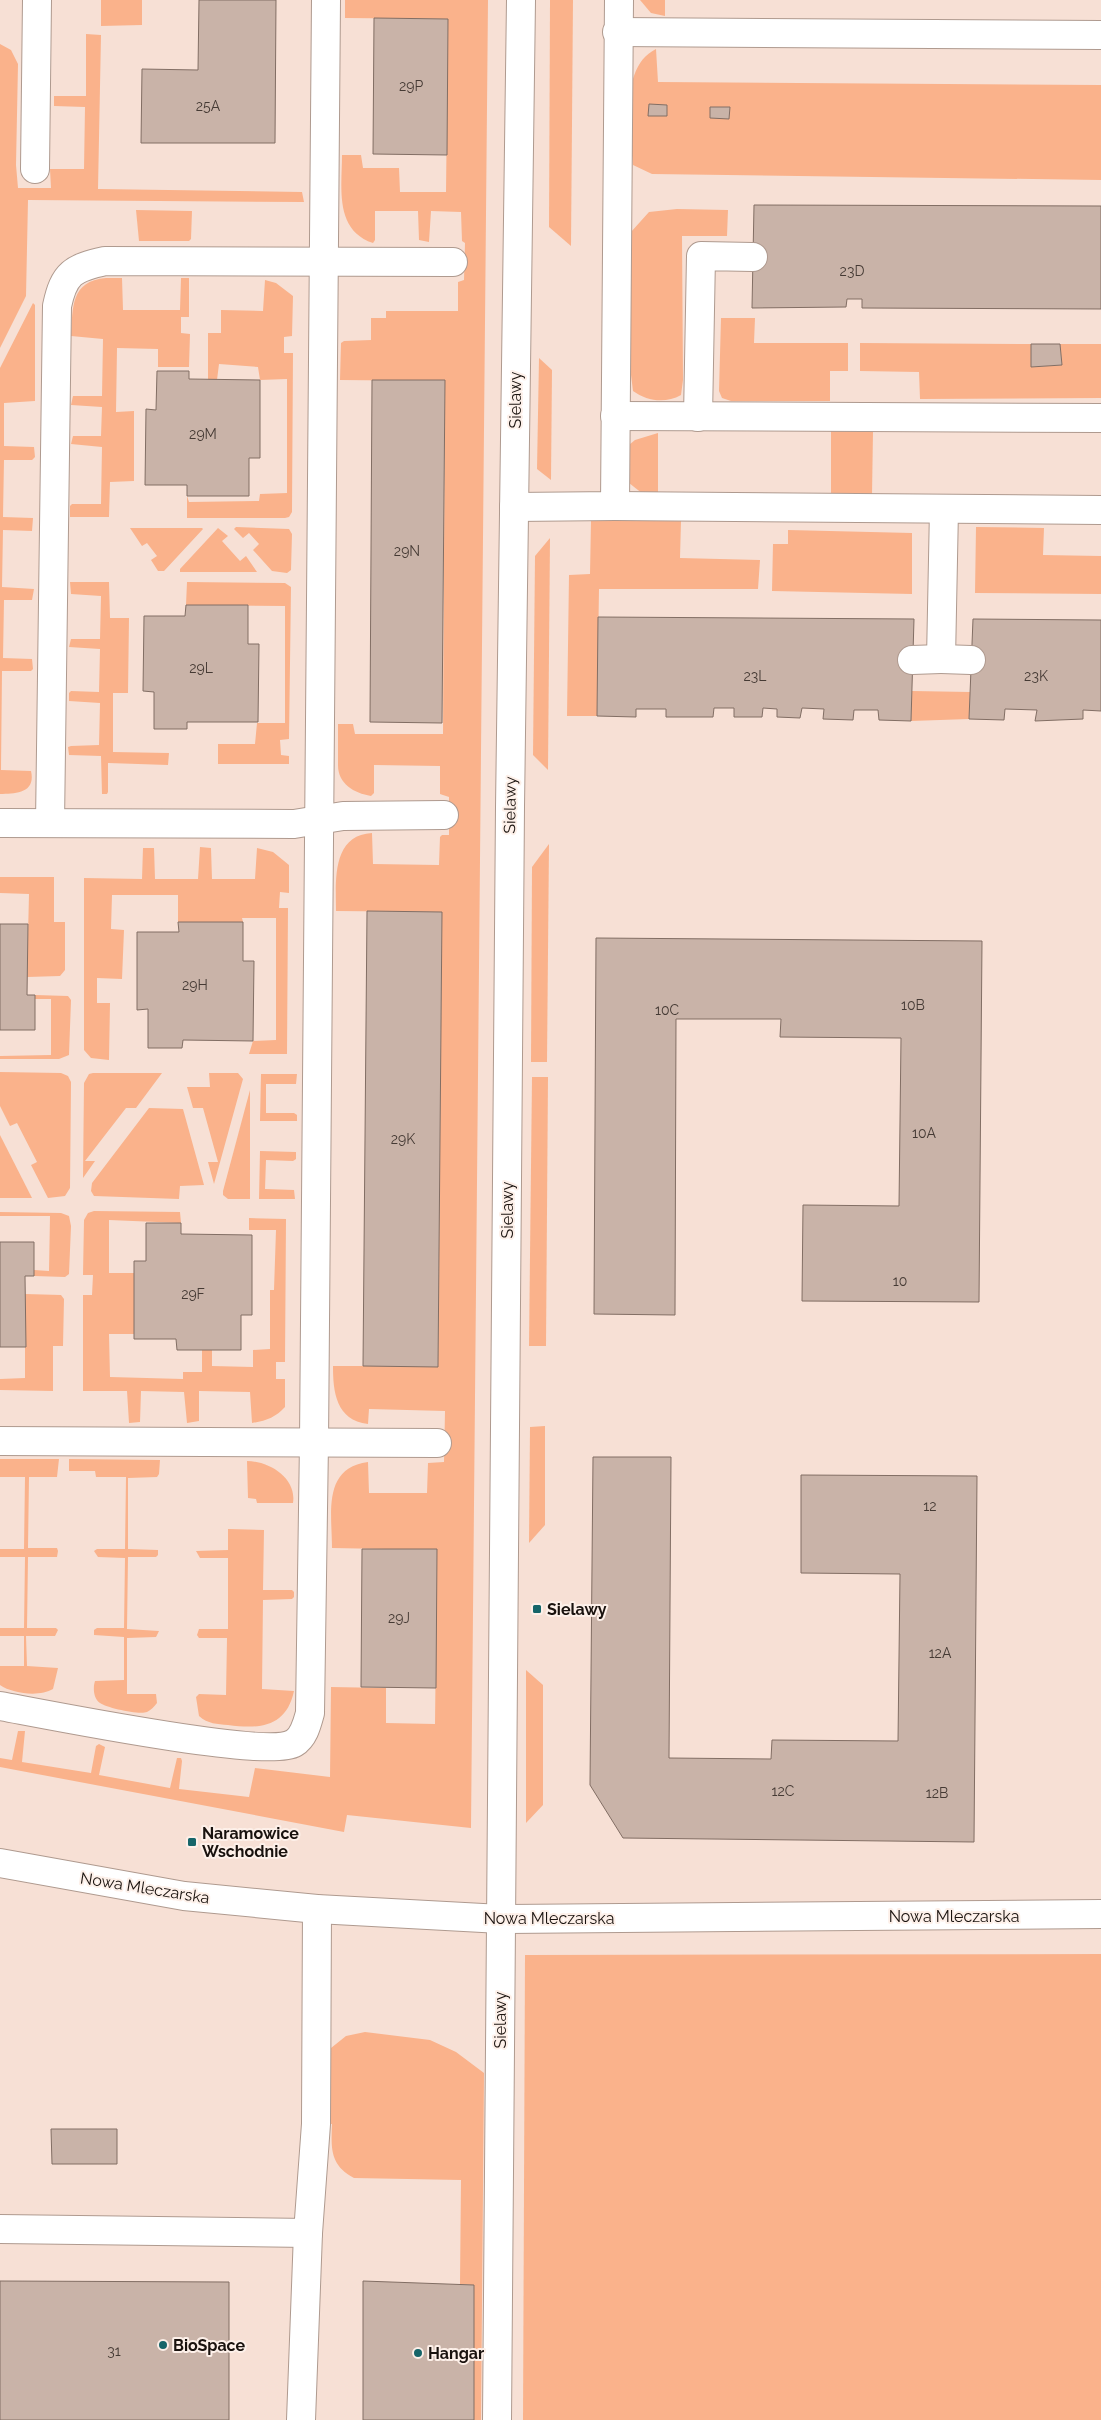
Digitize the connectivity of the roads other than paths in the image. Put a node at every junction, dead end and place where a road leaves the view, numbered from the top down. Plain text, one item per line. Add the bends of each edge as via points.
1 (37, 0) edge
2 (326, 0) edge
3 (521, 0) edge
4 (619, 0) edge
5 (617, 32) junction
6 (1101, 36) edge
7 (35, 169) dead end
8 (753, 258) dead end
9 (323, 261) junction
10 (453, 262) dead end
11 (615, 416) junction
12 (698, 416) junction
13 (1101, 418) edge
14 (615, 506) junction
15 (514, 507) junction
16 (944, 509) junction
17 (1101, 510) edge
18 (912, 660) dead end
19 (941, 660) junction
20 (971, 660) dead end
21 (444, 815) dead end
22 (319, 820) junction
23 (0, 823) edge
24 (50, 823) junction
25 (0, 1441) edge
26 (314, 1442) junction
27 (437, 1443) dead end
28 (0, 1706) edge
29 (0, 1863) edge
30 (317, 1909) junction
31 (1101, 1914) edge
32 (501, 1920) junction
33 (0, 2229) edge
34 (308, 2233) junction
35 (300, 2420) edge
36 (497, 2420) edge

1 - 7 street
2 - 9 street
3 - 15 street, Sielawy
4 - 5 street
5 - 6 street
5 - 11 street
8 - 12 street via 701,256
9 - 10 street
9 - 22 street
9 - 24 street via 105,261 71,273 61,286 57,306
11 - 12 street
11 - 14 street
12 - 13 street
14 - 15 street
14 - 16 street
15 - 32 street, Sielawy
16 - 17 street
16 - 19 street
18 - 19 street
19 - 20 street
21 - 22 street via 343,816
22 - 24 street via 294,824
22 - 26 street
23 - 24 street
25 - 26 street
26 - 27 street
26 - 28 street via 310,1713 305,1731 294,1743 281,1747 249,1747
29 - 30 street, Nowa Mleczarska via 184,1896
30 - 32 street, Nowa Mleczarska
30 - 34 street via 316,2124
31 - 32 street, Nowa Mleczarska
32 - 36 street, Sielawy
33 - 34 street
34 - 35 street

